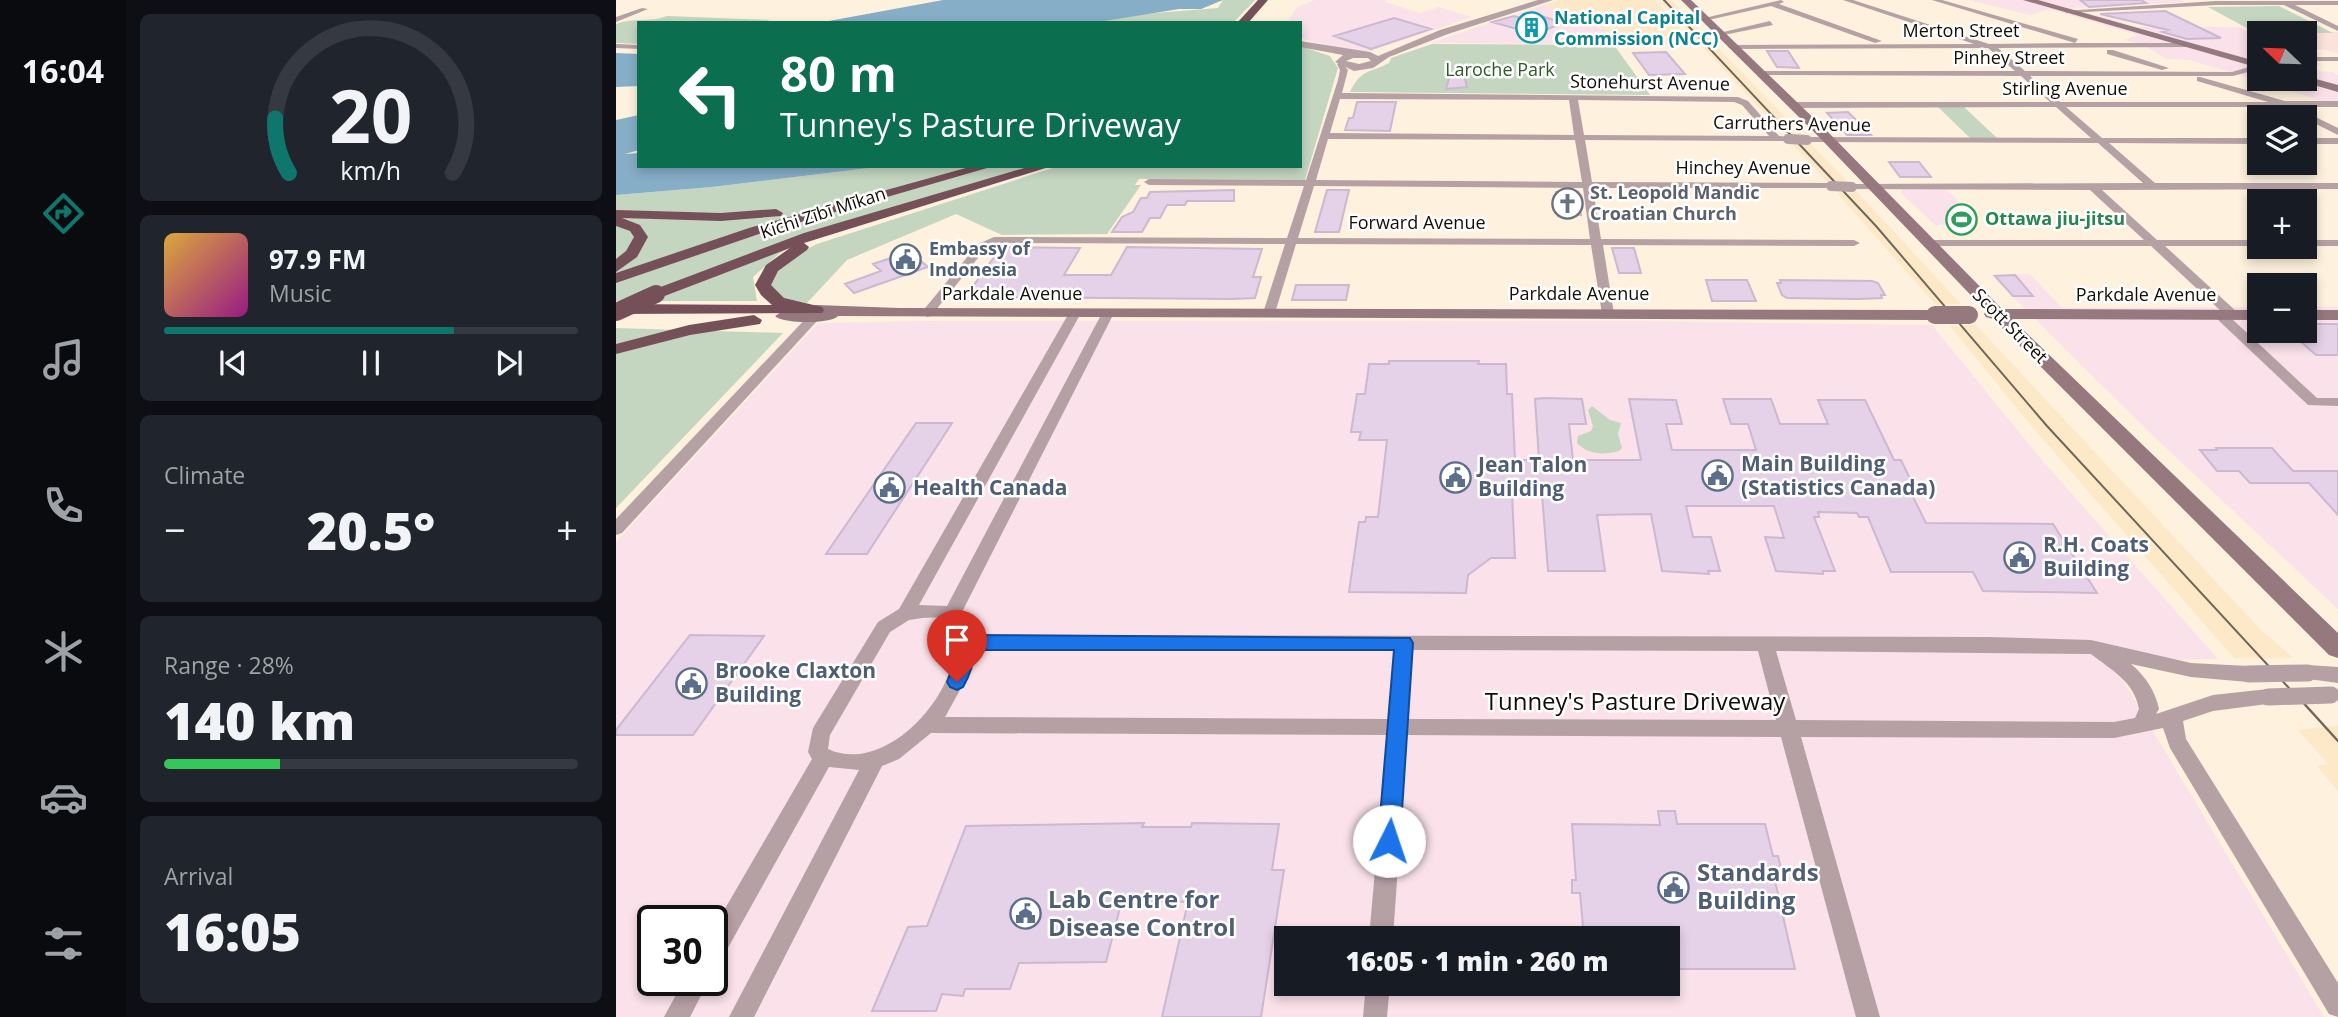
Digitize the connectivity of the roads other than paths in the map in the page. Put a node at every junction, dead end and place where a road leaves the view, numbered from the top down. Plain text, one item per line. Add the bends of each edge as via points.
1 (1548, 0) edge
2 (1686, 0) edge
3 (1790, 0) edge
4 (1846, 0) edge
5 (1935, 0) edge
6 (2028, 0) edge
7 (1268, 2) edge
8 (2284, 3) junction
9 (2338, 3) edge
10 (1771, 4) junction
11 (644, 9) dead end
12 (2067, 11) junction
13 (1704, 19) junction
14 (616, 20) edge
15 (1244, 21) edge
16 (1257, 21) edge
17 (1770, 23) dead end
18 (2336, 28) edge
19 (1719, 34) junction
20 (1417, 42) junction
21 (1302, 44) edge
22 (2190, 45) junction
23 (616, 46) edge
24 (637, 47) edge
25 (1314, 47) junction
26 (1732, 47) junction
27 (1892, 47) junction
28 (1992, 47) junction
29 (2094, 47) junction
30 (1361, 54) junction
31 (2317, 59) edge
32 (2338, 59) edge
33 (2244, 60) junction
34 (2247, 60) edge
35 (2247, 61) edge
36 (1341, 63) junction
37 (1373, 64) junction
38 (2247, 70) edge
39 (1759, 73) junction
40 (2023, 73) junction
41 (2183, 74) junction
42 (1342, 80) junction
43 (2317, 83) edge
44 (2338, 89) edge
45 (1338, 96) junction
46 (1573, 97) junction
47 (2057, 104) junction
48 (2285, 104) junction
49 (2338, 104) edge
50 (1792, 105) junction
51 (2338, 131) edge
52 (1325, 136) junction
53 (1579, 138) junction
54 (1776, 139) junction
55 (1829, 140) junction
56 (2100, 141) junction
57 (2247, 141) edge
58 (2317, 141) edge
59 (2338, 141) edge
60 (981, 168) edge
61 (1040, 168) edge
62 (966, 172) junction
63 (998, 181) junction
64 (1149, 182) dead end
65 (1311, 183) junction
66 (1587, 185) junction
67 (2091, 185) junction
68 (2151, 185) junction
69 (1874, 186) junction
70 (2335, 188) edge
71 (616, 214) edge
72 (616, 221) edge
73 (1292, 240) junction
74 (1468, 240) junction
75 (1534, 241) junction
76 (1596, 241) junction
77 (1854, 243) dead end
78 (1928, 243) junction
79 (2154, 243) junction
80 (2247, 243) edge
81 (2317, 243) edge
82 (2338, 243) edge
83 (1467, 257) dead end
84 (1534, 257) dead end
85 (616, 267) edge
86 (616, 278) edge
87 (616, 312) edge
88 (927, 313) junction
89 (1076, 313) junction
90 (1108, 313) junction
91 (1269, 313) junction
92 (815, 314) junction
93 (1608, 314) junction
94 (1998, 314) junction
95 (2227, 315) junction
96 (2247, 315) edge
97 (2317, 315) edge
98 (2338, 315) edge
99 (783, 316) junction
100 (616, 349) edge
101 (2338, 402) edge
102 (616, 529) edge
103 (905, 614) junction
104 (952, 614) junction
105 (965, 642) junction
106 (1404, 643) junction
107 (1765, 644) junction
108 (2091, 647) junction
109 (2338, 648) edge
110 (2338, 675) edge
111 (2334, 695) edge
112 (2173, 716) junction
113 (927, 725) junction
114 (2141, 726) junction
115 (1397, 727) junction
116 (1789, 729) junction
117 (824, 757) junction
118 (875, 760) junction
119 (728, 926) edge
120 (1382, 926) edge
121 (688, 996) edge
122 (1377, 996) edge
123 (2338, 1005) edge
124 (676, 1017) edge
125 (741, 1017) edge
126 (1375, 1017) edge
127 (1868, 1017) edge

1 - 20 street
2 - 13 main road, Scott Street
3 - 10 street
4 - 28 street
5 - 29 street
6 - 12 main road
7 - 15 highway
7 - 16 highway
8 - 9 street
8 - 12 street
8 - 18 street
10 - 13 street
10 - 27 street
11 - 14 street
12 - 22 main road
13 - 19 main road, Scott Street
17 - 19 street
19 - 26 main road, Scott Street
20 - 30 street
20 - 37 street
21 - 25 street
22 - 29 street, Merton Street
22 - 33 main road
23 - 24 street
25 - 30 street
25 - 36 street
26 - 27 street, Merton Street
26 - 39 main road, Scott Street
27 - 28 street, Merton Street
28 - 29 street, Merton Street
28 - 40 street
29 - 41 street
30 - 36 street via 1345,57
30 - 37 street via 1374,56
31 - 32 street
33 - 34 street
33 - 35 main road
36 - 37 street via 1353,67
36 - 42 street
37 - 42 street
38 - 41 street, Pinhey Street
39 - 40 street, Pinhey Street
39 - 50 main road, Scott Street
40 - 41 street, Pinhey Street
40 - 47 street
41 - 48 street
42 - 45 street
43 - 44 main road
45 - 46 street, Stonehurst Avenue
45 - 52 street
46 - 53 street
46 - 54 street, Stonehurst Avenue via 1739,99
47 - 48 street, Stirling Avenue
47 - 50 street, Stirling Avenue
47 - 56 street
48 - 49 street, Stirling Avenue
48 - 51 street
50 - 55 main road, Scott Street
52 - 53 street, Carruthers Avenue
52 - 65 street
53 - 54 street, Carruthers Avenue
53 - 66 street
54 - 55 street, Carruthers Avenue, bridge
55 - 56 street, Carruthers Avenue
55 - 69 main road, Scott Street
56 - 57 street, Carruthers Avenue
56 - 68 street
58 - 59 street
60 - 62 highway, Kichi Zībī Mīkan
61 - 63 highway, Kichi Zībī Mīkan
62 - 71 highway via 825,205 759,215
62 - 86 highway, Kichi Zībī Mīkan via 783,221
63 - 87 highway, Kichi Zībī Mīkan, bridge via 809,236
63 - 92 highway via 829,236 794,251 771,268 763,280 768,296
64 - 65 street, Hinchey Avenue
65 - 66 street, Hinchey Avenue
65 - 73 street
66 - 69 street, Hinchey Avenue, bridge
66 - 76 street
67 - 68 street, Hinchey Avenue
67 - 69 street, Hinchey Avenue
67 - 79 street
68 - 70 street, Hinchey Avenue
69 - 78 main road, Scott Street
72 - 85 highway via 635,228 641,237 632,254
73 - 74 street, Forward Avenue
73 - 88 street, Forward Avenue via 999,240 982,246
73 - 91 street
74 - 75 street, Forward Avenue
74 - 83 street
75 - 76 street, Forward Avenue
75 - 84 street
76 - 77 street, Forward Avenue
76 - 93 street
78 - 79 street
78 - 94 main road, Scott Street
79 - 80 street
79 - 95 street
81 - 82 street
87 - 92 highway
87 - 99 highway
88 - 89 main road, Parkdale Avenue
88 - 92 main road, Parkdale Avenue
89 - 90 main road, Parkdale Avenue
89 - 103 street
90 - 91 main road, Parkdale Avenue
90 - 104 street
91 - 93 main road, Parkdale Avenue
92 - 99 main road, Parkdale Avenue
92 - 102 street
93 - 94 main road, Parkdale Avenue, bridge
94 - 95 main road, Parkdale Avenue
94 - 109 main road, Scott Street
95 - 96 main road, Parkdale Avenue
95 - 101 street via 2313,402
97 - 98 main road
99 - 100 highway via 689,330
103 - 104 street
103 - 117 street via 876,637 820,734 818,752
104 - 105 street
105 - 106 street
105 - 113 street via 957,682
106 - 107 street
106 - 115 street
107 - 108 street
107 - 116 street
108 - 110 street, bridge via 2191,670
108 - 114 street via 2120,665 2141,686 2149,709
111 - 112 street, Tunney's Pasture Driveway, bridge via 2223,701
112 - 114 street, Tunney's Pasture Driveway
112 - 123 street via 2177,742
113 - 115 street, Tunney's Pasture Driveway
113 - 118 street
114 - 116 street, Tunney's Pasture Driveway via 2114,730
115 - 116 street, Tunney's Pasture Driveway
115 - 120 street
116 - 127 street
117 - 118 street
117 - 119 street
118 - 125 street
121 - 124 street
122 - 126 street

